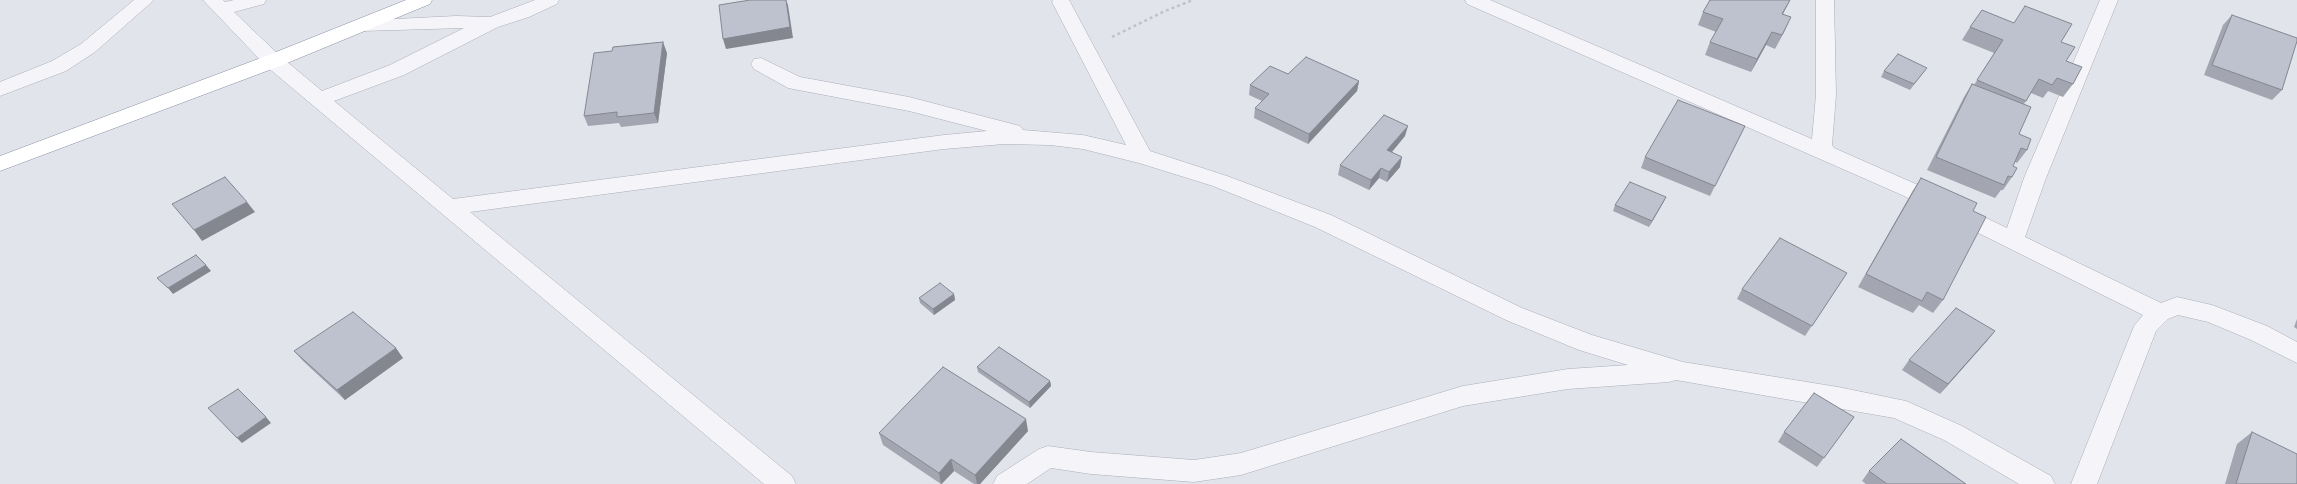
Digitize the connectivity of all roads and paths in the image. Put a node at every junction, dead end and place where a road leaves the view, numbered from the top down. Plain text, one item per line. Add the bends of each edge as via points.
1 (145, 0) edge
2 (257, 0) edge
3 (423, 0) edge
4 (550, 0) edge
5 (1193, 0) edge
6 (1474, 0) edge
7 (1825, 0) edge
8 (2109, 0) edge
9 (1061, 2) dead end
10 (217, 5) edge
11 (491, 23) junction
12 (362, 25) junction
13 (1086, 49) junction
14 (273, 61) junction
15 (761, 64) dead end
16 (0, 89) edge
17 (319, 99) junction
18 (1050, 138) junction
19 (1824, 152) junction
20 (1142, 156) junction
21 (0, 164) edge
22 (449, 207) junction
23 (2013, 241) junction
24 (2160, 313) junction
25 (2297, 353) edge
26 (1683, 372) junction
27 (783, 484) edge
28 (1006, 484) edge
29 (2042, 484) edge
30 (2084, 484) edge

1 - 16 street via 88,48 58,66
2 - 10 street
3 - 12 highway
4 - 11 street
5 - 13 path
6 - 19 street
7 - 19 street via 1826,94 1822,145
8 - 23 street via 2035,178
9 - 13 street
10 - 14 street
11 - 12 street
11 - 17 street via 397,70
12 - 14 highway
13 - 20 street
14 - 17 street
14 - 21 highway
15 - 18 street via 795,83 909,104 1004,129
17 - 22 street
18 - 20 street via 1083,142
18 - 22 street via 1004,137 944,142
19 - 23 street via 1910,190
20 - 26 street via 1220,181 1323,221 1514,314 1587,343
22 - 27 street
23 - 24 street
24 - 25 street via 2177,306 2212,314 2259,333
24 - 30 street via 2146,326
26 - 28 street via 1568,380 1462,396 1241,464 1194,471 1048,457
26 - 29 street via 1838,396 1897,408 1953,433

